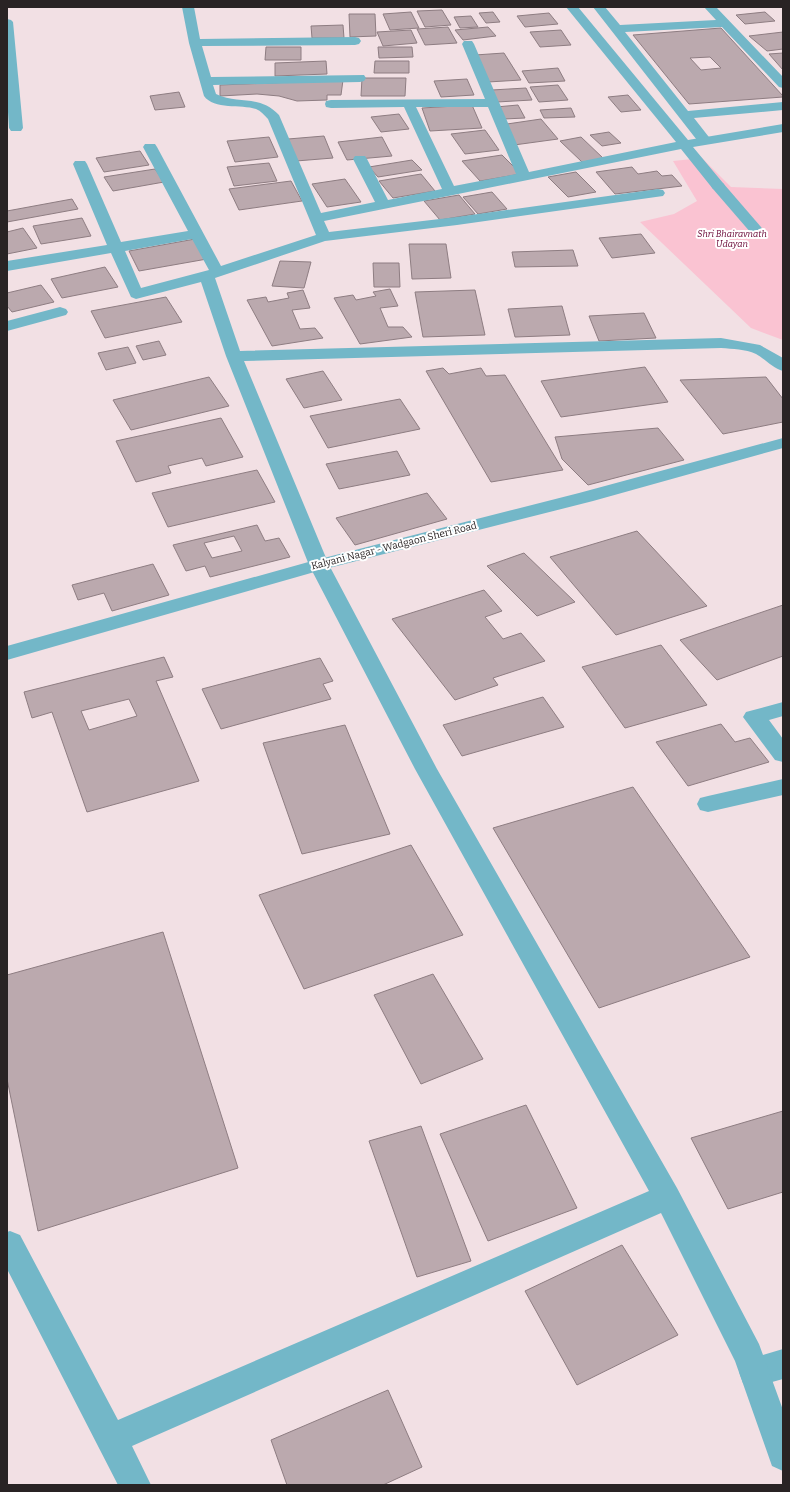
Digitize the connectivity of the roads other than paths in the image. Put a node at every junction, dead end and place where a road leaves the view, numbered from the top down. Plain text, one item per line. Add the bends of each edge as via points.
1 (188, 7) edge
2 (572, 7) edge
3 (599, 7) edge
4 (710, 7) edge
5 (7, 22) edge
6 (726, 23) junction
7 (617, 29) junction
8 (355, 41) dead end
9 (195, 43) junction
10 (468, 44) dead end
11 (360, 78) dead end
12 (205, 81) junction
13 (783, 84) edge
14 (408, 103) junction
15 (493, 103) junction
16 (331, 104) dead end
17 (783, 106) edge
18 (686, 115) junction
19 (16, 128) dead end
20 (783, 128) edge
21 (706, 141) junction
22 (682, 145) junction
23 (150, 147) dead end
24 (360, 159) dead end
25 (80, 164) dead end
26 (524, 176) junction
27 (450, 192) junction
28 (658, 193) dead end
29 (384, 205) junction
30 (317, 218) junction
31 (756, 230) dead end
32 (196, 234) junction
33 (323, 237) junction
34 (116, 247) junction
35 (7, 266) edge
36 (212, 274) junction
37 (60, 312) dead end
38 (7, 326) edge
39 (234, 356) junction
40 (783, 366) edge
41 (783, 443) edge
42 (319, 565) junction
43 (7, 652) edge
44 (783, 709) edge
45 (783, 754) edge
46 (783, 787) edge
47 (708, 804) dead end
48 (667, 1197) junction
49 (8, 1241) edge
50 (783, 1364) edge
51 (754, 1372) junction
52 (110, 1439) junction
53 (783, 1455) edge
54 (135, 1485) edge

1 - 9 street
2 - 22 street
3 - 7 street
4 - 6 street
5 - 19 street
6 - 7 street
6 - 13 street
7 - 18 street
8 - 9 street
9 - 12 street
10 - 15 street
11 - 12 street
12 - 30 street via 210,96 222,102 254,104 268,110 274,118
14 - 15 street
14 - 16 street
14 - 27 street
15 - 26 street
17 - 18 street
18 - 21 street
20 - 21 street
21 - 22 street
22 - 26 street
22 - 31 street
23 - 32 street
24 - 29 street
25 - 34 street
26 - 27 street
27 - 29 street
28 - 33 street
29 - 30 street
30 - 33 street
32 - 34 street
32 - 36 street
33 - 36 street
34 - 35 street
34 - 36 street via 136,294
36 - 39 street
37 - 38 street
39 - 40 street via 721,343 750,346 767,353
39 - 42 street
41 - 42 street, Kalyani Nagar - Wadgaon Sheri Road via 586,497
42 - 43 street, Kalyani Nagar - Wadgaon Sheri Road
42 - 48 street via 426,769
44 - 45 street via 754,717
46 - 47 street
48 - 51 street via 748,1355
48 - 52 street
49 - 52 street
50 - 51 street
51 - 53 street
52 - 54 street

